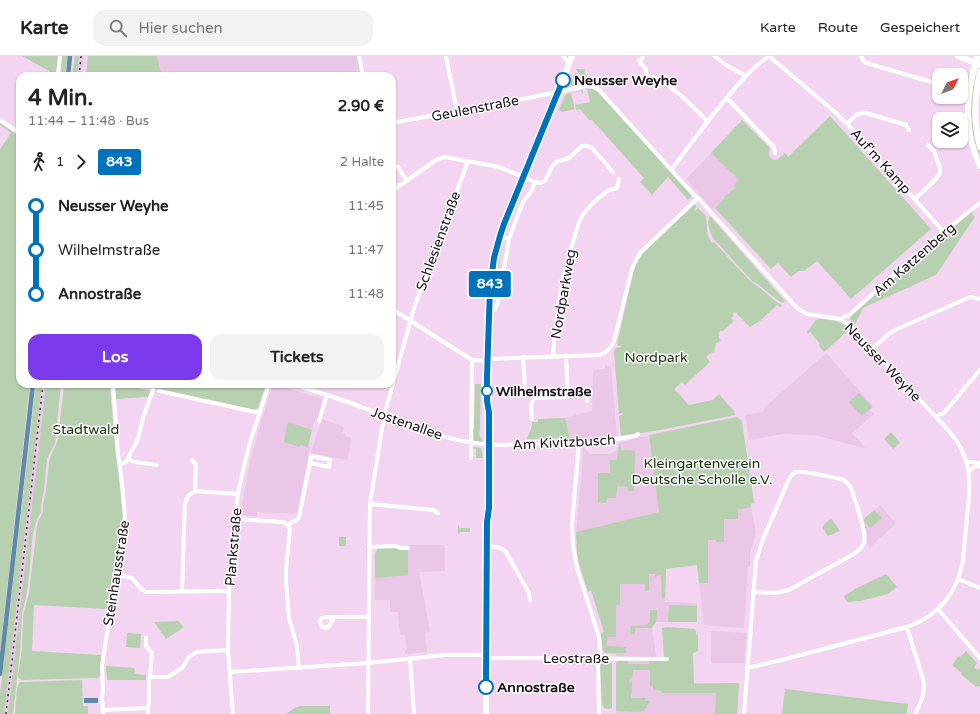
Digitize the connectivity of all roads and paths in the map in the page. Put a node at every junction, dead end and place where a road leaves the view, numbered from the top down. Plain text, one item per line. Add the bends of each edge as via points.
1 (60, 56) edge
2 (359, 56) edge
3 (446, 56) edge
4 (563, 56) edge
5 (572, 56) edge
6 (643, 56) edge
7 (714, 56) edge
8 (769, 56) edge
9 (861, 56) edge
10 (958, 56) edge
11 (977, 59) edge
12 (570, 64) junction
13 (58, 72) edge
14 (362, 72) edge
15 (980, 72) edge
16 (746, 76) junction
17 (932, 82) edge
18 (558, 92) junction
19 (727, 98) junction
20 (456, 111) junction
21 (0, 120) edge
22 (396, 122) edge
23 (708, 122) junction
24 (847, 124) junction
25 (16, 130) edge
26 (908, 130) dead end
27 (928, 145) dead end
28 (980, 147) edge
29 (775, 153) dead end
30 (468, 161) junction
31 (396, 166) edge
32 (980, 166) edge
33 (671, 170) junction
34 (613, 172) dead end
35 (524, 177) junction
36 (619, 179) dead end
37 (407, 181) junction
38 (535, 182) junction
39 (396, 188) edge
40 (698, 198) junction
41 (915, 199) junction
42 (980, 203) edge
43 (943, 231) junction
44 (500, 236) junction
45 (509, 239) junction
46 (980, 299) edge
47 (396, 312) edge
48 (489, 313) junction
49 (848, 316) junction
50 (841, 319) junction
51 (410, 321) junction
52 (848, 323) junction
53 (872, 349) junction
54 (553, 356) junction
55 (566, 356) junction
56 (523, 358) junction
57 (472, 360) junction
58 (487, 360) junction
59 (980, 370) edge
60 (396, 372) edge
61 (113, 388) edge
62 (154, 388) edge
63 (268, 388) edge
64 (305, 388) edge
65 (392, 388) edge
66 (159, 391) dead end
67 (568, 394) junction
68 (327, 395) junction
69 (534, 398) junction
70 (587, 402) dead end
71 (260, 413) junction
72 (943, 414) junction
73 (384, 416) junction
74 (936, 417) junction
75 (532, 419) dead end
76 (319, 421) dead end
77 (941, 422) junction
78 (638, 434) dead end
79 (471, 442) junction
80 (579, 443) junction
81 (488, 445) junction
82 (471, 458) dead end
83 (128, 459) junction
84 (192, 460) dead end
85 (967, 462) junction
86 (310, 463) junction
87 (120, 464) junction
88 (157, 464) dead end
89 (979, 464) edge
90 (969, 471) junction
91 (195, 492) junction
92 (238, 494) junction
93 (370, 504) junction
94 (438, 513) dead end
95 (235, 519) junction
96 (288, 525) junction
97 (487, 546) junction
98 (369, 547) junction
99 (408, 548) dead end
100 (116, 574) junction
101 (958, 578) junction
102 (980, 588) edge
103 (182, 591) junction
104 (229, 591) junction
105 (753, 592) junction
106 (530, 600) dead end
107 (938, 609) junction
108 (334, 617) dead end
109 (368, 617) junction
110 (907, 627) junction
111 (146, 638) dead end
112 (228, 650) junction
113 (486, 657) junction
114 (410, 658) junction
115 (599, 658) junction
116 (980, 658) edge
117 (667, 659) dead end
118 (368, 663) junction
119 (299, 668) junction
120 (747, 668) junction
121 (230, 672) junction
122 (150, 677) junction
123 (148, 708) junction
124 (103, 712) edge
125 (148, 714) edge
126 (233, 714) edge
127 (368, 714) edge
128 (414, 714) edge
129 (486, 714) edge
130 (599, 714) edge
131 (744, 714) edge
132 (915, 714) edge

1 - 13 street
2 - 14 street
3 - 20 street
4 - 12 street
5 - 12 main road
6 - 23 street via 639,61 646,69 646,75 670,87
7 - 16 street
8 - 16 street
8 - 24 street, Auf'm Kamp
9 - 17 street via 866,63
10 - 11 main road
11 - 32 main road via 969,93 968,126
12 - 18 main road
15 - 28 main road via 975,124
16 - 19 street
18 - 20 street, Geulenstraße
18 - 33 street, Neusser Weyhe via 586,86 596,88
18 - 35 main road
19 - 23 street
19 - 29 street via 774,147
20 - 22 street, Geulenstraße
21 - 25 street
23 - 33 street
24 - 26 street, Auf'm Kamp via 862,112 906,126
24 - 41 street, Auf'm Kamp
27 - 41 street, Auf'm Kamp via 934,151 940,173
30 - 35 street via 499,167
30 - 37 street via 439,159
30 - 51 street, Schlesienstraße
31 - 37 street
33 - 40 street, Neusser Weyhe
34 - 38 street via 590,146 584,145 567,159 556,162 544,182
35 - 38 street
35 - 44 main road
36 - 54 street, Nordparkweg via 617,188 608,191 588,209 579,224 564,274
37 - 39 street
38 - 45 street via 524,200
40 - 50 street, Neusser Weyhe via 797,308 807,314
40 - 55 street via 636,260 614,343 608,351 600,355
41 - 43 street, Auf'm Kamp
42 - 43 street, Am Katzenberg
43 - 49 street, Am Katzenberg
44 - 45 street
44 - 48 main road via 494,258
45 - 48 street via 498,302 496,308
46 - 53 street via 970,297 895,330
47 - 51 street
48 - 58 main road
49 - 50 street, Am Katzenberg
49 - 52 street
50 - 52 street, Neusser Weyhe
51 - 57 street
51 - 60 street, Schlesienstraße
52 - 53 street, Neusser Weyhe
53 - 74 street, Neusser Weyhe
54 - 55 street
54 - 56 street
55 - 67 street
56 - 58 street
56 - 69 street via 525,391
57 - 58 street
57 - 79 street
58 - 81 main road
59 - 72 street
61 - 87 street, Steinhausstraße
62 - 83 street via 138,440
63 - 71 street, Plankstraße
64 - 68 street, Jostenallee
65 - 73 street, Schlesienstraße
66 - 71 street
67 - 69 street via 565,397
67 - 70 street via 587,393
68 - 73 street, Jostenallee
68 - 76 street
69 - 75 street via 531,405
71 - 92 street, Plankstraße
72 - 74 street
72 - 77 street
73 - 79 street, Jostenallee via 418,429
73 - 93 street, Schlesienstraße
74 - 77 street, Neusser Weyhe
77 - 85 street, Neusser Weyhe via 963,450
78 - 80 street, Am Kivitzbusch via 619,439
79 - 81 street, Jostenallee
79 - 82 street
80 - 81 street, Am Kivitzbusch
80 - 115 street via 572,524 573,546 577,568 597,631
81 - 97 main road
83 - 87 street
83 - 88 street
84 - 91 street via 196,465
85 - 89 street
85 - 90 street, Neusser Weyhe
86 - 86 street via 329,467 330,460 311,456
86 - 96 street via 299,517
87 - 100 street, Steinhausstraße via 125,516
89 - 90 street
90 - 101 street, Neusser Weyhe via 970,490 963,560
91 - 92 street
91 - 103 street via 188,496 185,504
92 - 95 street, Plankstraße
93 - 94 street via 433,510
93 - 98 street, Schlesienstraße
95 - 96 street via 283,522
95 - 104 street, Plankstraße
96 - 119 street via 288,606
97 - 106 street via 502,548 506,552 529,593
97 - 113 main road
98 - 99 street
98 - 109 street, Schlesienstraße
100 - 103 street via 132,578 146,592
100 - 124 street, Steinhausstraße via 102,666
101 - 102 street
101 - 107 street, Neusser Weyhe via 948,598
103 - 104 street
104 - 112 street, Plankstraße
105 - 105 street via 776,593 789,590 859,551 864,543 864,532 851,486 846,481 801,472 791,475 760,547
105 - 120 street
107 - 110 street, Neusser Weyhe
107 - 116 street
108 - 109 street
109 - 118 street, Schlesienstraße
110 - 120 street, Neusser Weyhe
110 - 132 street via 924,688 922,700
111 - 122 street via 146,646 152,653
112 - 121 street, Plankstraße
112 - 122 street via 196,652 188,658 183,668 168,677
113 - 114 street via 445,655
113 - 115 street, Leostraße
113 - 129 main road
114 - 118 street
114 - 128 street
115 - 117 street, Leostraße
115 - 130 street
118 - 119 street
118 - 127 street, Schlesienstraße
119 - 121 street
120 - 131 street
121 - 126 street, Plankstraße
122 - 123 street
123 - 124 street
123 - 125 street

